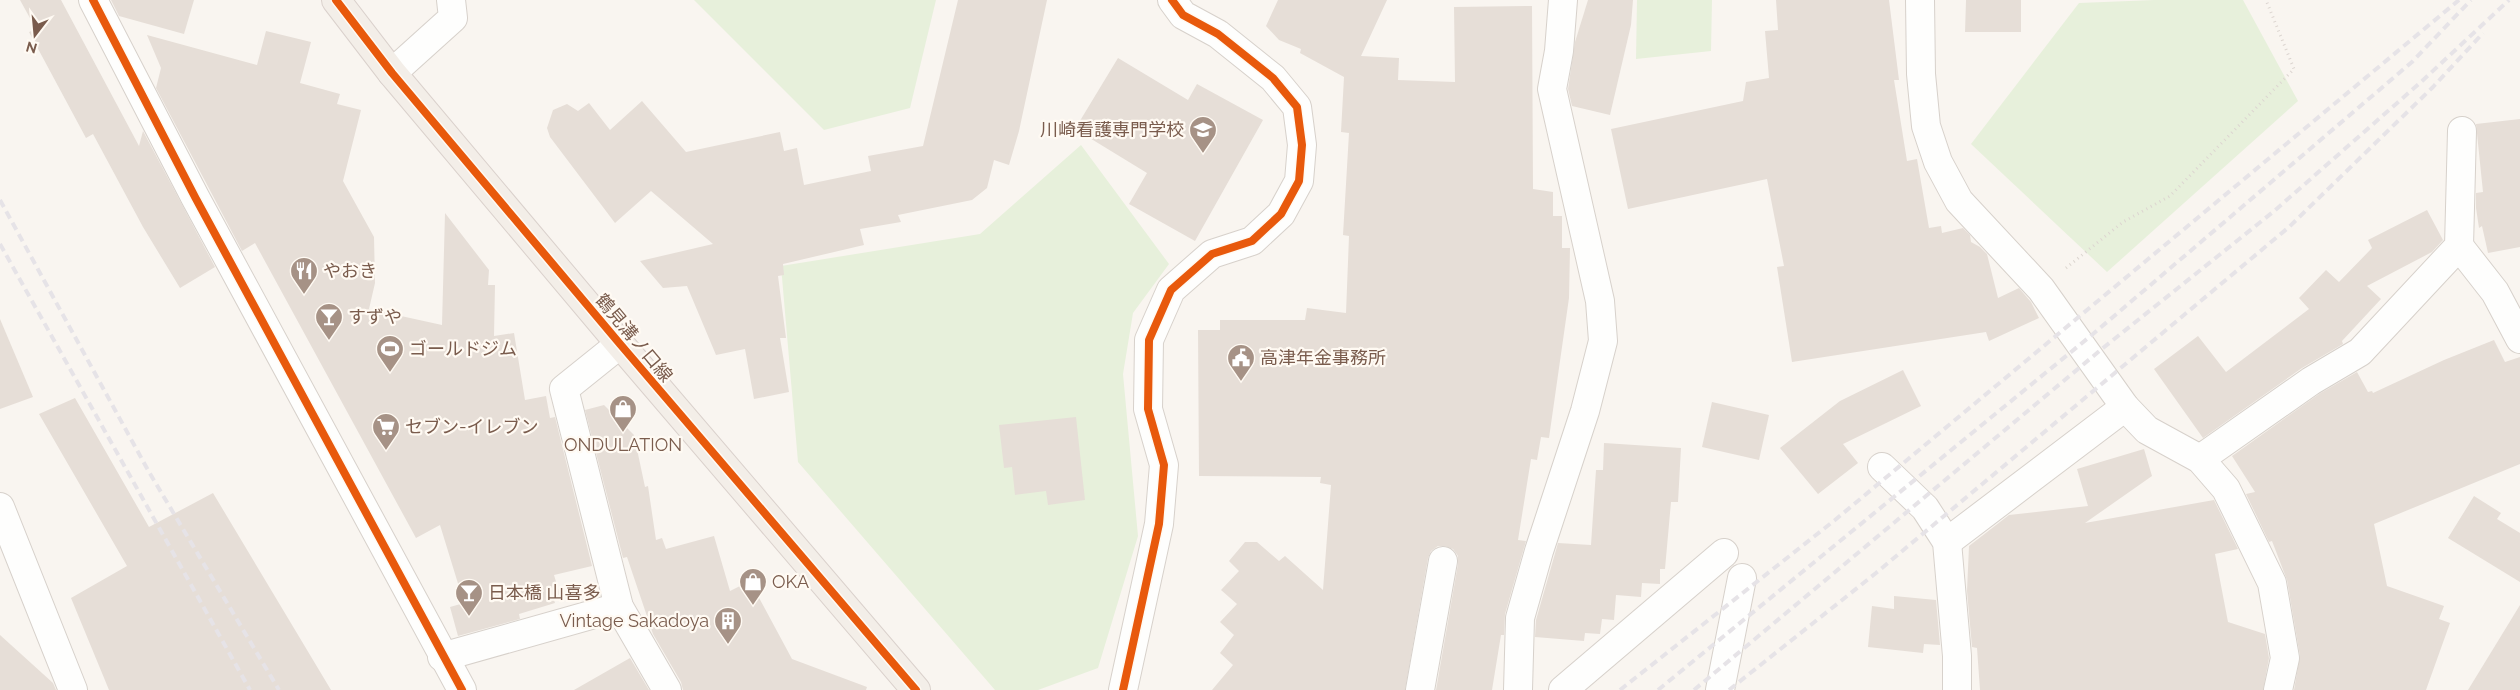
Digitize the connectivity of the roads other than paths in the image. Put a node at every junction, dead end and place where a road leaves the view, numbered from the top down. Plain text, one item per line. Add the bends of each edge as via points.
1 (93, 0) edge
2 (336, 0) edge
3 (452, 0) edge
4 (1172, 0) edge
5 (1563, 0) edge
6 (1920, 0) edge
7 (392, 72) junction
8 (2462, 131) dead end
9 (2459, 246) junction
10 (2520, 339) edge
11 (620, 344) junction
12 (2125, 408) junction
13 (2200, 459) junction
14 (1882, 467) dead end
15 (0, 507) edge
16 (1947, 542) junction
17 (1724, 553) dead end
18 (1443, 561) dead end
19 (1742, 578) dead end
20 (619, 607) junction
21 (442, 657) junction
22 (72, 690) edge
23 (462, 690) edge
24 (668, 690) edge
25 (916, 690) edge
26 (1123, 690) edge
27 (1420, 690) edge
28 (1518, 690) edge
29 (1564, 690) edge
30 (1720, 690) edge
31 (1956, 690) edge
32 (2278, 690) edge

1 - 21 street
2 - 7 main road, 鶴見溝ノ口線
3 - 7 street via 453,18
4 - 26 street via 1183,15 1218,34 1273,78 1297,107 1302,145 1299,182 1281,214 1252,241 1212,254 1171,290 1148,340 1148,409 1164,465 1160,524
5 - 28 street via 1560,51 1552,89 1600,301 1603,341 1585,411 1520,618
6 - 12 street via 1921,74 1926,126 1938,162 1959,201 2041,289
7 - 11 main road, 鶴見溝ノ口線
8 - 9 street
9 - 10 street via 2495,292
9 - 13 street via 2360,352 2311,381
11 - 20 street via 564,389
11 - 25 main road, 鶴見溝ノ口線
12 - 13 street via 2148,430
12 - 16 street
13 - 32 street via 2226,489 2272,583 2284,658
14 - 16 street via 1925,508
15 - 22 street
16 - 31 street via 1957,656
17 - 29 street
18 - 27 street
19 - 30 street
20 - 21 street
20 - 24 street
21 - 23 street

